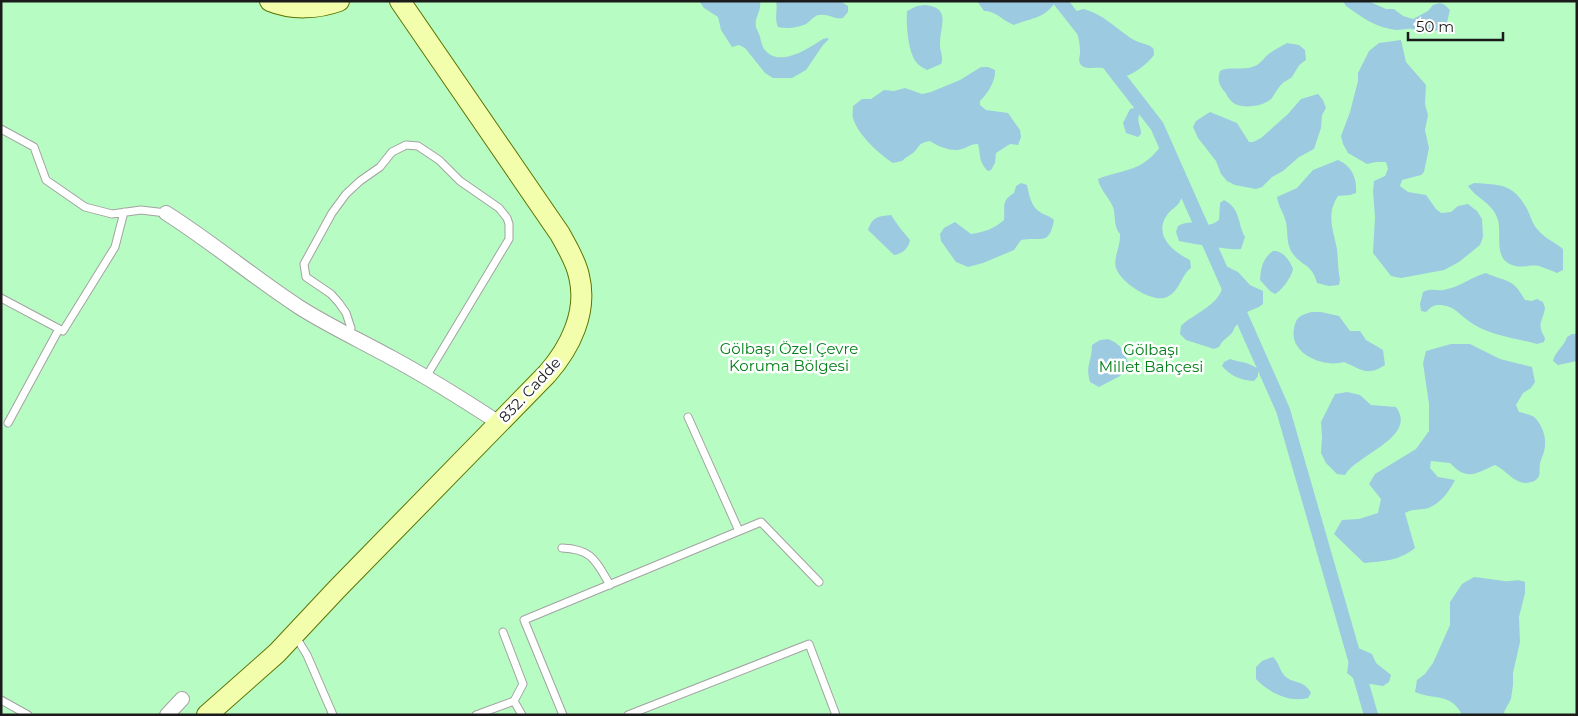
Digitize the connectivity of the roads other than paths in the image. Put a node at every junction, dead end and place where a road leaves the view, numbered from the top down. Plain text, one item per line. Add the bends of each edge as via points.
1 (270, 1) edge
2 (340, 1) edge
3 (400, 1) edge
4 (1, 129) edge
5 (124, 212) junction
6 (166, 213) joint
7 (1, 298) edge
8 (59, 329) junction
9 (348, 335) junction
10 (426, 376) junction
11 (688, 416) dead end
12 (8, 423) dead end
13 (499, 424) junction
14 (740, 531) junction
15 (562, 548) dead end
16 (819, 582) dead end
17 (610, 585) junction
18 (503, 632) dead end
19 (294, 634) junction
20 (182, 699) dead end
21 (1, 700) edge
22 (514, 700) junction
23 (28, 715) edge
24 (167, 715) edge
25 (206, 715) edge
26 (332, 715) edge
27 (476, 715) edge
28 (522, 715) edge
29 (563, 715) edge
30 (628, 715) edge
31 (836, 715) edge

1 - 2 street via 299,8 327,6
3 - 13 street, 832. Cadde via 560,234 579,276 579,317 567,348
4 - 5 lane via 34,147 46,180 84,206 112,214
5 - 6 lane
5 - 8 lane via 115,247 63,331
6 - 9 street via 299,307
7 - 8 lane
8 - 12 lane
9 - 10 street
9 - 10 lane via 351,328 346,313 331,294 306,276 304,264 346,194 380,167 396,149 406,145 418,146 499,208 510,229 509,239
10 - 13 street
11 - 14 lane
13 - 19 street, 832. Cadde
14 - 16 lane via 761,522
14 - 17 lane
15 - 17 lane via 588,554
17 - 29 lane via 524,620
18 - 22 lane via 524,684
19 - 25 street, 832. Cadde
19 - 26 lane via 308,655
20 - 24 street
21 - 23 lane
22 - 27 lane
22 - 28 lane
30 - 31 lane via 809,644

